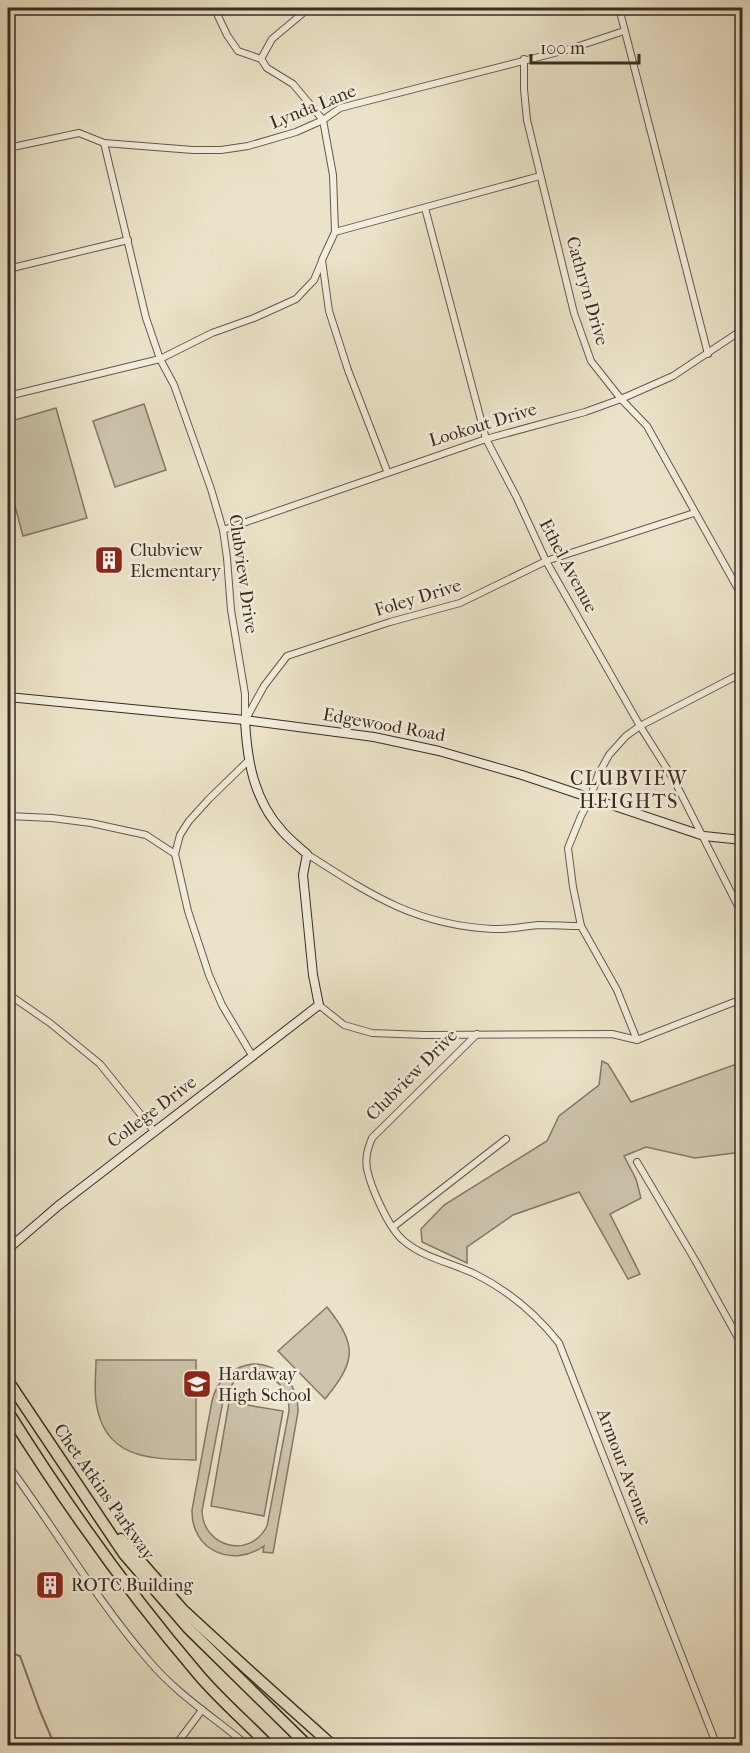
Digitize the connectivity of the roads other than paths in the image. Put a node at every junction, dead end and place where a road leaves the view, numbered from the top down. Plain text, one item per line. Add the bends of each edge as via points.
1 (218, 8) edge
2 (309, 8) edge
3 (619, 8) edge
4 (624, 31) junction
5 (261, 59) junction
6 (524, 59) junction
7 (323, 120) junction
8 (104, 143) junction
9 (8, 148) edge
10 (540, 176) junction
11 (425, 208) junction
12 (335, 232) junction
13 (128, 240) junction
14 (322, 261) junction
15 (8, 268) edge
16 (742, 330) edge
17 (708, 354) junction
18 (160, 359) junction
19 (8, 396) edge
20 (621, 399) junction
21 (486, 438) junction
22 (387, 471) junction
23 (694, 513) junction
24 (223, 530) junction
25 (546, 561) junction
26 (742, 596) edge
27 (742, 673) edge
28 (8, 696) edge
29 (245, 720) junction
30 (640, 726) junction
31 (248, 761) junction
32 (590, 799) junction
33 (8, 816) edge
34 (704, 836) junction
35 (742, 840) edge
36 (175, 854) junction
37 (307, 854) junction
38 (742, 914) edge
39 (581, 926) junction
40 (8, 994) edge
41 (742, 999) edge
42 (319, 1005) junction
43 (477, 1034) junction
44 (637, 1040) junction
45 (253, 1057) junction
46 (154, 1131) junction
47 (506, 1139) dead end
48 (637, 1162) dead end
49 (393, 1227) junction
50 (8, 1248) edge
51 (433, 1257) joint
52 (742, 1345) edge
53 (8, 1381) edge
54 (8, 1412) edge
55 (8, 1465) edge
56 (89, 1502) junction
57 (202, 1710) junction
58 (742, 1738) edge
59 (175, 1746) edge
60 (248, 1746) edge
61 (269, 1746) edge
62 (308, 1746) edge
63 (333, 1746) edge
64 (717, 1746) edge
65 (737, 1746) edge

1 - 5 street via 218,16 238,51
2 - 5 street via 272,39
3 - 4 street
4 - 6 street, Lynda Lane
4 - 17 street
5 - 7 street via 267,68 293,84
6 - 7 street, Lynda Lane via 340,108
6 - 10 street, Cathryn Drive via 527,120
7 - 8 street, Lynda Lane via 272,140 220,150
7 - 12 street via 333,175
8 - 9 street, Lynda Lane via 79,133
8 - 13 street, Clubview Drive
10 - 11 street
10 - 20 street, Cathryn Drive via 574,313 591,361
11 - 12 street
11 - 21 street, Ethel Avenue
12 - 14 street
13 - 15 street
13 - 18 street, Clubview Drive
14 - 18 street via 314,280 296,299
14 - 22 street via 329,311
16 - 17 street, Lookout Drive
17 - 20 street, Lookout Drive via 673,376
18 - 19 street
18 - 24 street, Clubview Drive via 174,385
20 - 21 street, Lookout Drive
20 - 23 street, Cathryn Drive via 648,426
21 - 22 street, Lookout Drive
21 - 25 street, Ethel Avenue
22 - 24 street, Lookout Drive
23 - 25 street, Foley Drive
23 - 26 street, Cathryn Drive
24 - 29 street, Clubview Drive
25 - 29 street, Foley Drive via 460,603 287,656
25 - 30 street, Ethel Avenue
27 - 30 street
28 - 29 street, Edgewood Road
29 - 31 street, Clubview Drive
29 - 32 street, Edgewood Road via 374,736 522,775
30 - 32 street via 609,755
30 - 34 street, Ethel Avenue
31 - 36 street via 189,821
31 - 37 street, Clubview Drive via 263,805 282,832
32 - 34 street, Edgewood Road
32 - 39 street via 568,848
33 - 36 street via 91,823 146,836
34 - 35 street, Edgewood Road
34 - 38 street, Ethel Avenue
36 - 45 street via 209,975
37 - 39 street via 365,891 421,917 454,926 496,930
37 - 42 street via 303,875
39 - 44 street via 617,990
40 - 46 street via 100,1064
41 - 44 street
42 - 43 street via 344,1025 372,1033
42 - 45 street, College Drive
43 - 44 street via 612,1034
43 - 49 street, Clubview Drive via 372,1138 366,1153 367,1168
45 - 46 street, College Drive
46 - 50 street, College Drive
47 - 49 street
48 - 52 street
49 - 51 street, Clubview Drive via 404,1241
51 - 64 street, Armour Avenue via 488,1282 543,1322 559,1343
53 - 56 highway, Chet Atkins Parkway
54 - 61 highway, Chet Atkins Parkway via 136,1597 199,1675
55 - 57 street via 123,1628 151,1663
56 - 62 highway, Chet Atkins Parkway via 124,1554 188,1628
56 - 63 highway via 183,1610
57 - 59 street
57 - 60 street
58 - 65 street

